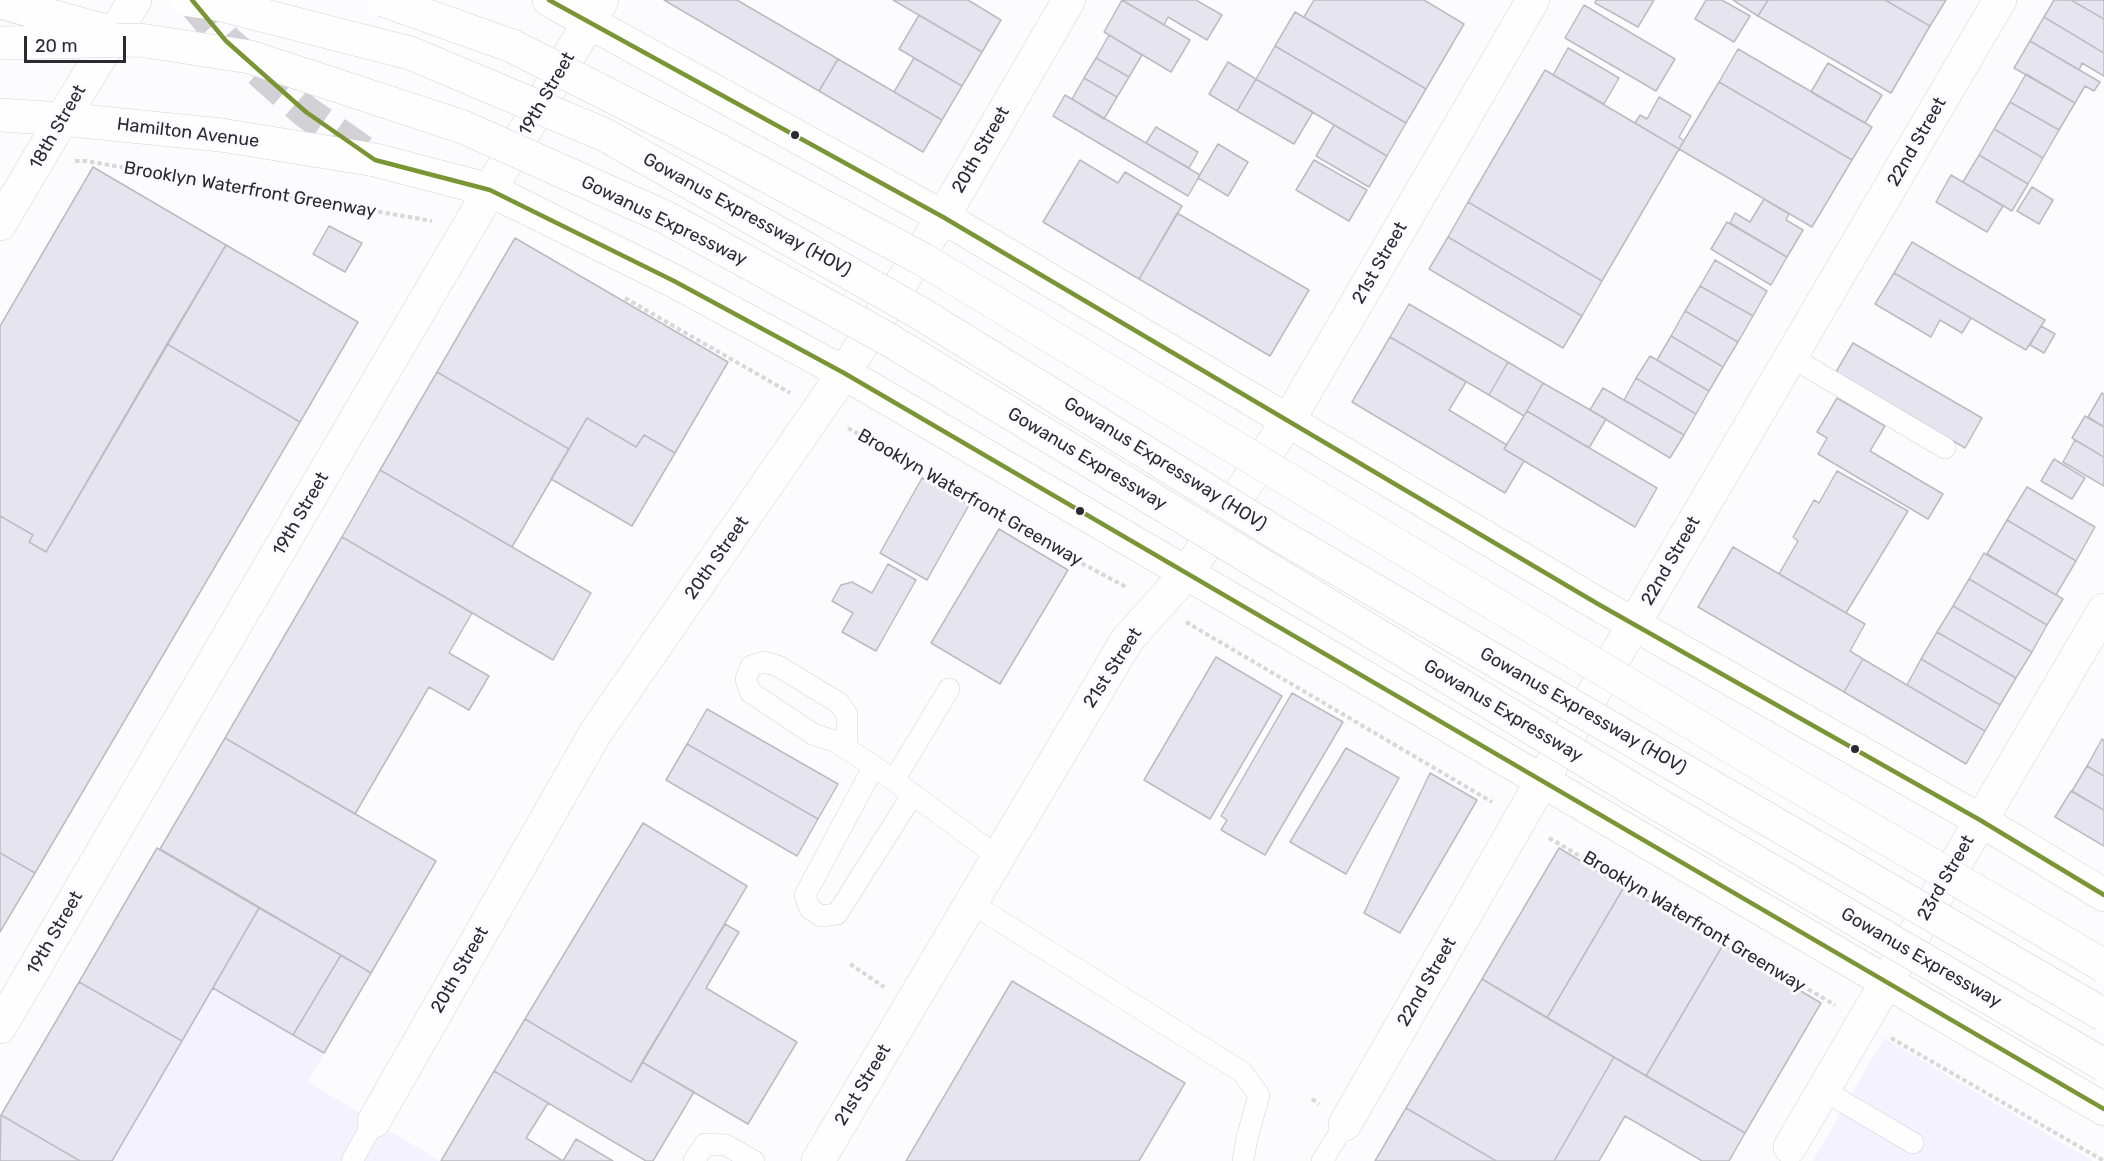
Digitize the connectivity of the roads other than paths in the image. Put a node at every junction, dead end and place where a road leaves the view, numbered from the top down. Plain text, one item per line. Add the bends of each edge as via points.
1 (135, 0) edge
2 (189, 0) edge
3 (383, 0) edge
4 (549, 0) edge
5 (1069, 0) edge
6 (1533, 0) edge
7 (2000, 0) edge
8 (0, 2) edge
9 (595, 11) edge
10 (140, 40) junction
11 (0, 43) edge
12 (0, 115) edge
13 (62, 118) junction
14 (490, 190) junction
15 (943, 217) junction
16 (0, 224) edge
17 (1791, 357) junction
18 (844, 373) junction
19 (1288, 421) junction
20 (1945, 448) dead end
21 (1187, 573) junction
22 (2104, 610) edge
23 (1634, 625) junction
24 (949, 689) dead end
25 (848, 749) junction
26 (874, 766) junction
27 (894, 780) junction
28 (1542, 781) junction
29 (913, 794) junction
30 (1980, 820) junction
31 (998, 857) junction
32 (2104, 895) edge
33 (971, 903) junction
34 (2104, 966) edge
35 (1886, 982) junction
36 (2104, 1015) edge
37 (0, 1027) edge
38 (2104, 1065) edge
39 (1823, 1090) junction
40 (2104, 1110) edge
41 (374, 1121) joint
42 (1345, 1124) joint
43 (1913, 1143) dead end
44 (1785, 1154) edge
45 (352, 1161) edge
46 (694, 1161) edge
47 (754, 1161) edge
48 (818, 1161) edge
49 (1243, 1161) edge
50 (1322, 1161) edge

1 - 13 main road, 18th Street
2 - 36 main road, Gowanus Expressway (HOV), bridge via 410,53 605,135 918,312 1281,536
3 - 34 main road, bridge via 512,46 924,260 1770,770
4 - 9 main road
5 - 15 main road, 20th Street
6 - 19 main road, 21st Street
7 - 17 main road, 22nd Street
8 - 10 main road, bridge
9 - 14 main road, 19th Street
9 - 15 main road
10 - 11 main road, Gowanus Expressway, bridge
10 - 38 main road, Gowanus Expressway, bridge via 250,57 463,127 667,218 886,338 1659,804
12 - 13 main road, Hamilton Avenue
13 - 14 main road, Hamilton Avenue via 221,135 375,160
13 - 16 main road, 18th Street
14 - 18 main road, Hamilton Avenue via 674,281
14 - 37 main road, 19th Street
15 - 18 main road, 20th Street
15 - 19 main road
17 - 20 lane
17 - 23 main road, 22nd Street
18 - 21 main road, Hamilton Avenue
18 - 41 main road, 20th Street via 596,732
19 - 21 main road, 21st Street
19 - 23 main road
21 - 28 main road, Hamilton Avenue
21 - 31 main road, 21st Street via 1127,639
22 - 30 main road, 23rd Street
23 - 28 main road, 22nd Street
23 - 30 main road
24 - 27 lane
25 - 25 lane via 813,734 750,692 746,679 751,666 764,662 778,666 839,703 847,715
25 - 26 lane
26 - 27 lane
26 - 29 lane via 805,895 810,909 821,916 837,914
27 - 29 lane
28 - 35 main road, Hamilton Avenue
28 - 42 main road, 22nd Street
29 - 31 lane
30 - 32 main road
30 - 35 main road, 23rd Street
31 - 33 main road, 21st Street
33 - 48 main road, 21st Street
33 - 49 lane via 1242,1072 1259,1095
35 - 39 main road, 23rd Street
35 - 40 main road, Hamilton Avenue
39 - 43 lane
39 - 44 main road, 23rd Street
41 - 45 lane
42 - 50 lane
46 - 47 lane via 705,1144 726,1145

